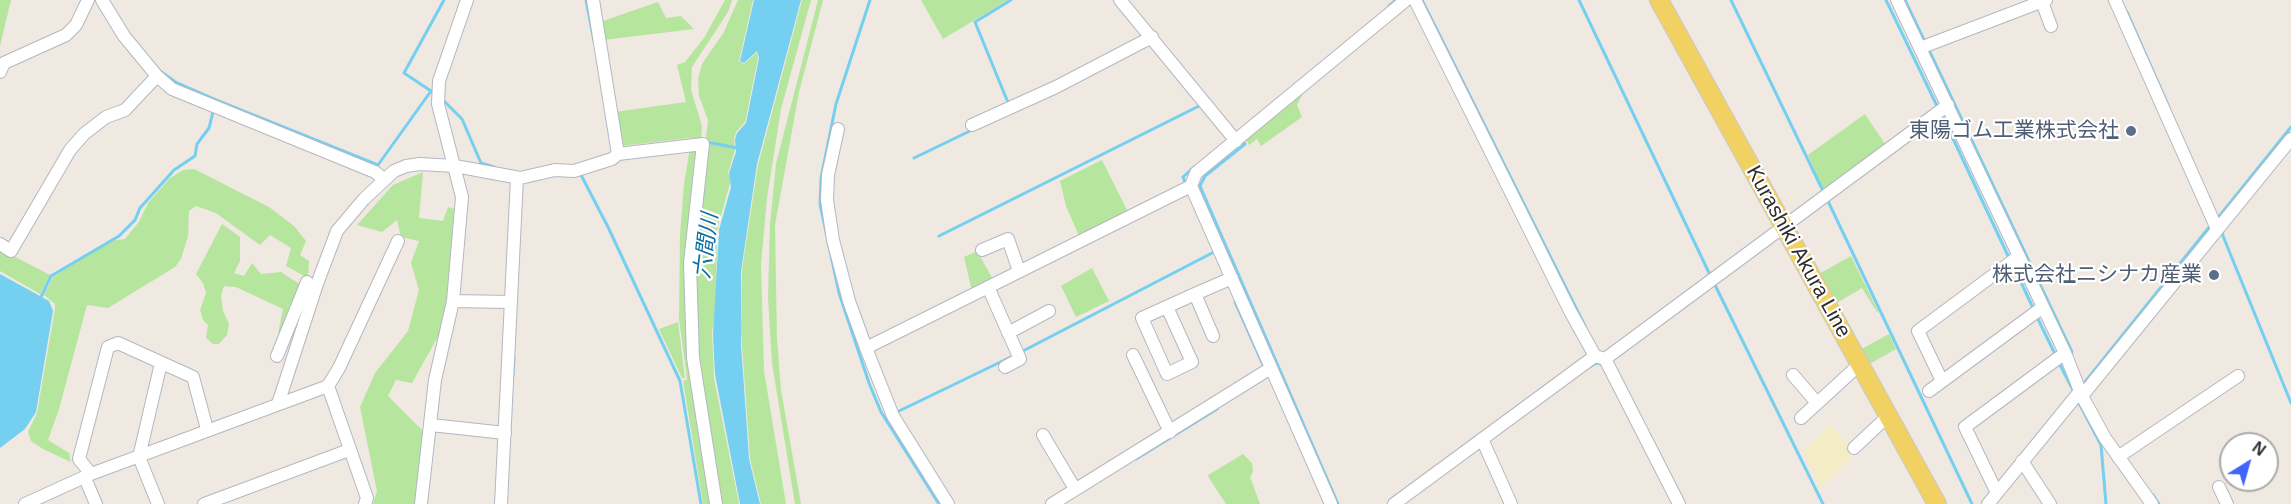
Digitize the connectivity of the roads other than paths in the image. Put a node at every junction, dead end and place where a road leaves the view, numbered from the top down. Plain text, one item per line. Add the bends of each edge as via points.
1 (88, 0) edge
2 (102, 0) edge
3 (467, 0) edge
4 (593, 0) edge
5 (1120, 0) edge
6 (1406, 0) edge
7 (1415, 0) edge
8 (1659, 0) edge
9 (1897, 0) edge
10 (2115, 0) edge
11 (2044, 1) edge
12 (1392, 4) edge
13 (2052, 26) dead end
14 (1152, 37) junction
15 (1925, 46) junction
16 (0, 72) edge
17 (156, 76) junction
18 (1942, 109) junction
19 (972, 125) dead end
20 (838, 129) dead end
21 (1236, 137) junction
22 (2291, 139) edge
23 (618, 151) junction
24 (455, 166) junction
25 (384, 178) junction
26 (521, 178) junction
27 (1188, 187) junction
28 (2217, 224) junction
29 (1784, 227) junction
30 (398, 241) dead end
31 (0, 244) edge
32 (982, 250) dead end
33 (2014, 259) junction
34 (1019, 271) junction
35 (1228, 280) junction
36 (307, 282) dead end
37 (988, 287) junction
38 (1195, 294) junction
39 (453, 301) junction
40 (511, 302) junction
41 (1167, 307) junction
42 (1049, 311) dead end
43 (2037, 311) junction
44 (1008, 333) junction
45 (1213, 336) dead end
46 (866, 348) junction
47 (1133, 355) dead end
48 (277, 356) dead end
49 (2060, 356) junction
50 (1600, 357) junction
51 (161, 363) junction
52 (1860, 364) junction
53 (1005, 367) dead end
54 (1268, 371) junction
55 (1793, 375) dead end
56 (2238, 376) dead end
57 (1942, 381) junction
58 (328, 386) junction
59 (1929, 391) dead end
60 (2079, 395) junction
61 (1817, 403) junction
62 (278, 404) junction
63 (1888, 416) junction
64 (1801, 418) dead end
65 (431, 425) junction
66 (207, 429) junction
67 (1170, 432) junction
68 (505, 433) junction
69 (1043, 435) dead end
70 (1483, 442) junction
71 (1854, 448) dead end
72 (349, 450) junction
73 (2121, 455) junction
74 (139, 457) junction
75 (2022, 461) junction
76 (88, 476) junction
77 (1075, 489) junction
78 (1997, 493) junction
79 (1062, 501) edge
80 (25, 504) edge
81 (96, 504) edge
82 (158, 504) edge
83 (204, 504) edge
84 (364, 504) edge
85 (421, 504) edge
86 (501, 504) edge
87 (716, 504) edge
88 (948, 504) edge
89 (1331, 504) edge
90 (1394, 504) edge
91 (1511, 504) edge
92 (1679, 504) edge
93 (1937, 504) edge
94 (1988, 504) edge
95 (2050, 504) edge
96 (2152, 504) edge

1 - 16 street via 76,25 66,35 4,63
2 - 17 street
3 - 24 street via 438,90 438,104
4 - 23 street
5 - 14 street
6 - 12 street
7 - 50 street
8 - 29 main road, Kurashiki Akura Line
9 - 15 street
10 - 28 street
11 - 13 street
11 - 15 street
12 - 21 street
14 - 19 street
14 - 21 street
15 - 18 street
17 - 25 street via 172,89
17 - 31 street via 125,110 106,117 84,134 70,150 11,251
18 - 29 street
18 - 33 street
20 - 46 street via 826,200 847,291
21 - 27 street via 1196,173
22 - 28 street
23 - 26 street via 612,159 574,171 555,170
23 - 87 street via 703,144 690,263 693,358
24 - 25 street via 406,166
24 - 26 street
24 - 39 street via 462,197
25 - 62 street via 346,219 330,246
26 - 40 street
27 - 34 street
27 - 35 street
28 - 60 street
29 - 50 street
29 - 52 main road, Kurashiki Akura Line
30 - 58 street
32 - 34 street via 1008,238
33 - 43 street
33 - 57 street via 1918,331
34 - 37 street
35 - 38 street
35 - 54 street
36 - 48 street
37 - 44 street
37 - 46 street
38 - 41 street
38 - 45 street
39 - 40 street
39 - 65 street via 435,380
40 - 68 street
41 - 41 street via 1142,318 1167,374 1192,362
42 - 44 street
43 - 49 street
43 - 57 street
44 - 53 street via 1020,359
46 - 88 street via 893,416
47 - 67 street
49 - 60 street
49 - 78 street via 1965,427
50 - 70 street
50 - 92 street
51 - 66 street via 193,377
51 - 74 street
51 - 76 street via 118,343 108,347 79,459
52 - 61 street
52 - 63 main road, Kurashiki Akura Line
54 - 67 street
54 - 89 street
55 - 61 street
56 - 73 street
57 - 59 street
58 - 62 street
58 - 72 street
60 - 73 street
60 - 75 street
61 - 64 street
62 - 66 street
63 - 71 street
63 - 93 main road, Kurashiki Akura Line
65 - 68 street
65 - 85 street
66 - 74 street
67 - 77 street
68 - 86 street
69 - 77 street
70 - 90 street
70 - 91 street
72 - 83 street
72 - 84 street via 367,498
73 - 96 street
74 - 76 street
74 - 82 street
75 - 78 street
75 - 95 street
76 - 80 street
76 - 81 street
77 - 79 street
78 - 94 street

